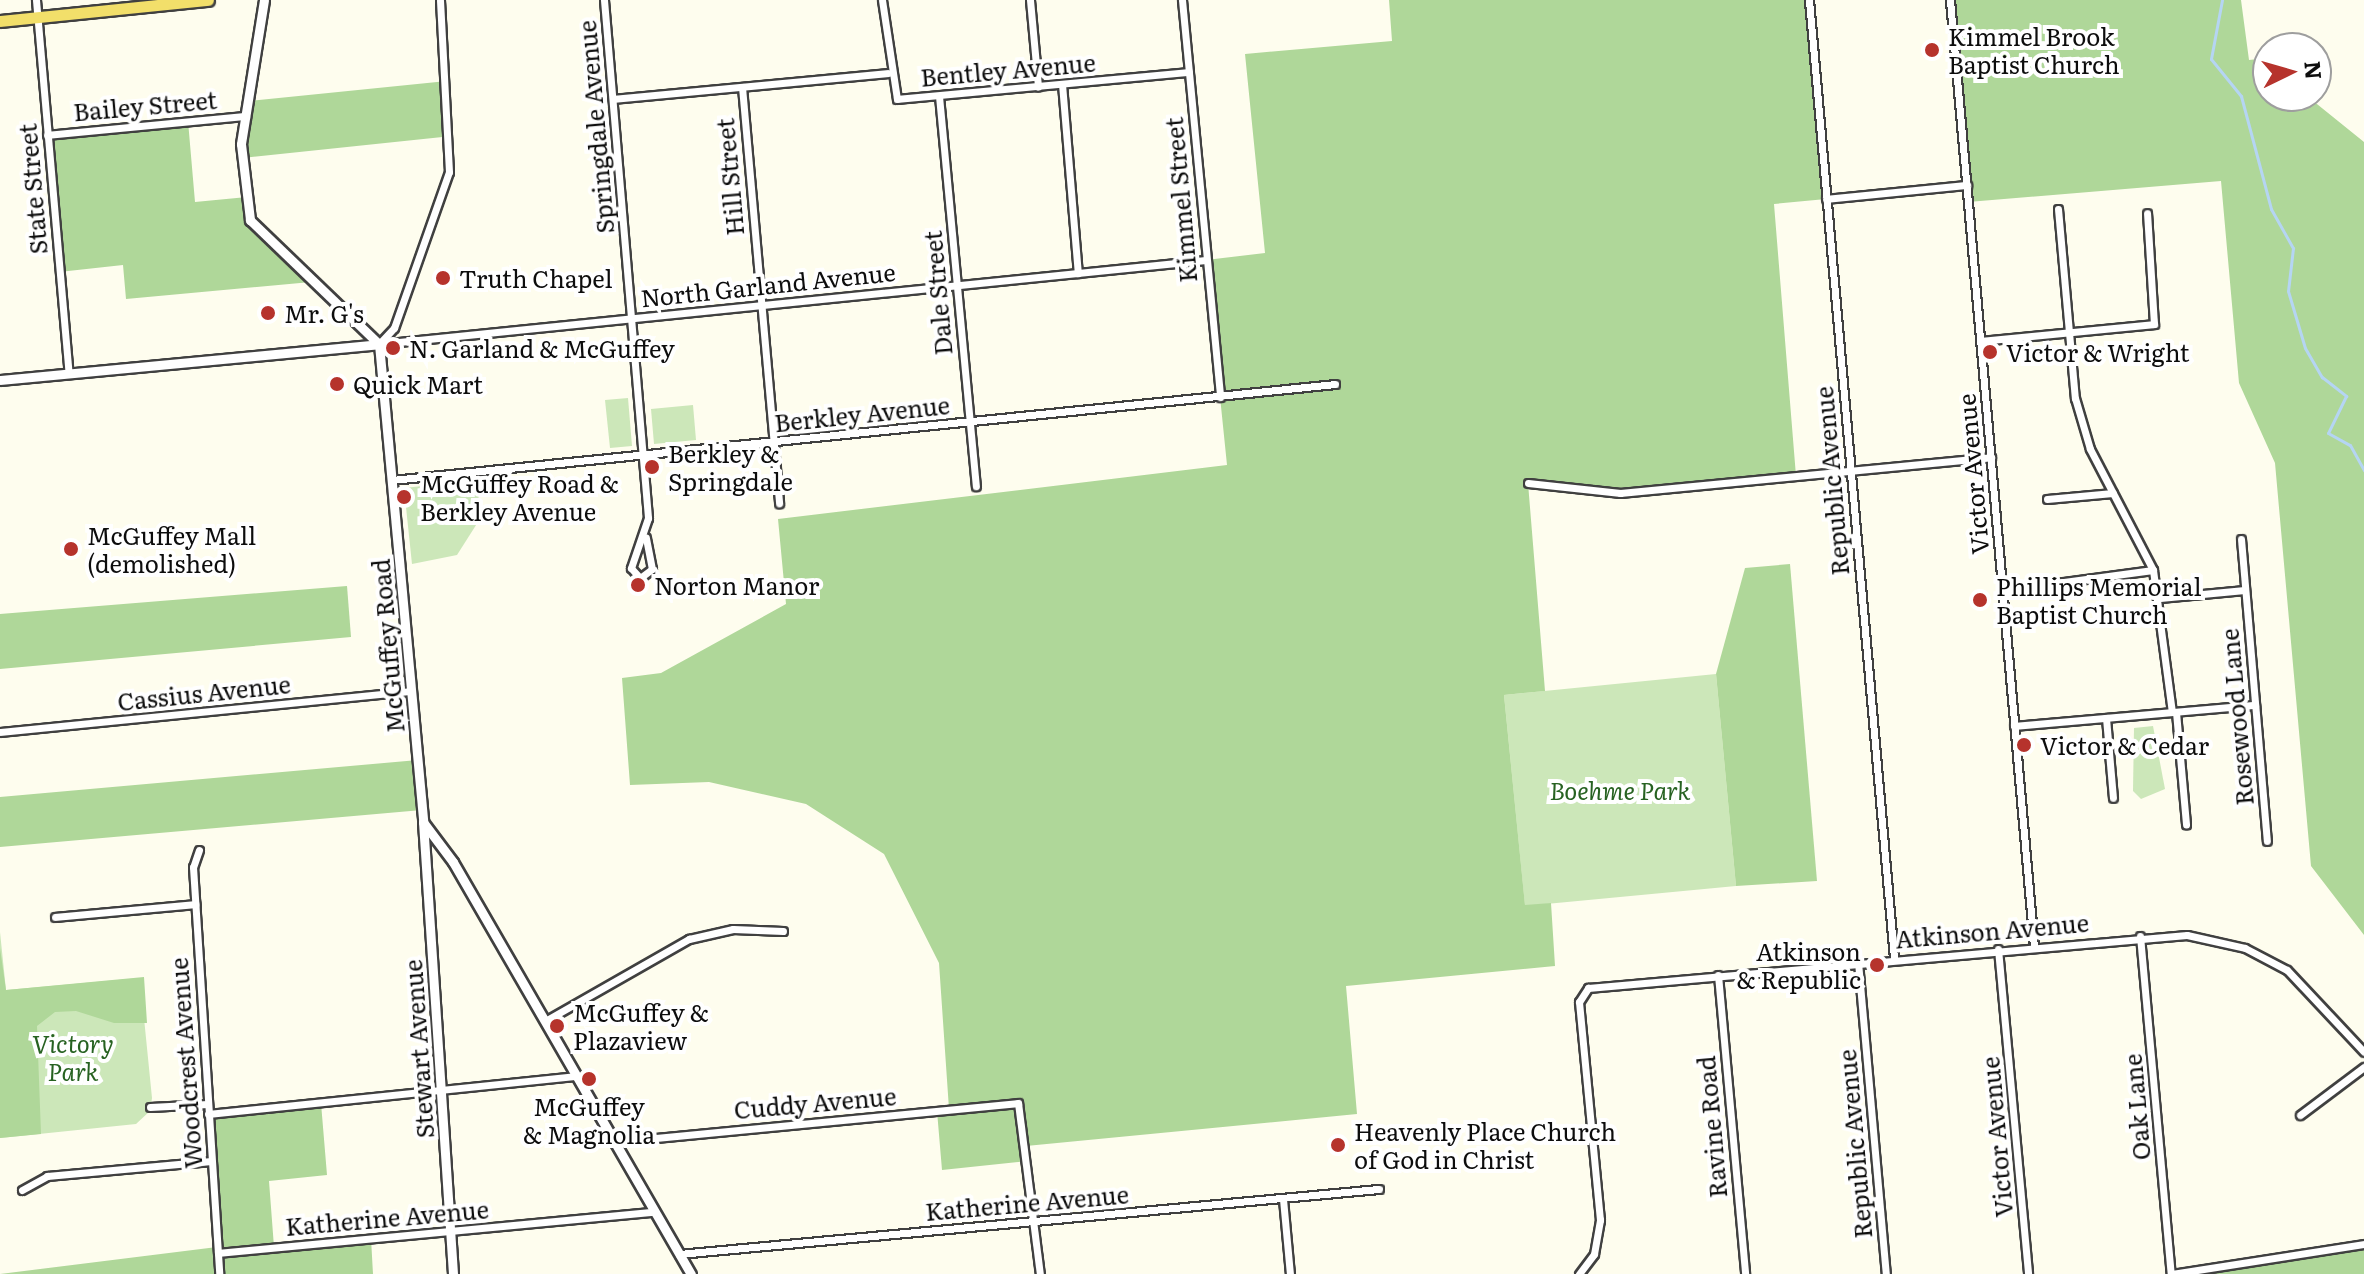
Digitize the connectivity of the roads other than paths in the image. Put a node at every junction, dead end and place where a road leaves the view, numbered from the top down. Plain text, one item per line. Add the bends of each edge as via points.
1 (36, 0) edge
2 (208, 0) edge
3 (264, 0) edge
4 (440, 0) edge
5 (604, 0) edge
6 (882, 0) edge
7 (1030, 0) edge
8 (1182, 0) edge
9 (1809, 0) edge
10 (1950, 0) edge
11 (154, 3) edge
12 (37, 17) junction
13 (0, 21) edge
14 (1189, 72) junction
15 (888, 73) junction
16 (1062, 84) junction
17 (742, 87) junction
18 (1038, 87) junction
19 (939, 96) junction
20 (613, 99) junction
21 (246, 116) junction
22 (47, 135) junction
23 (1967, 185) junction
24 (1826, 199) junction
25 (2058, 209) dead end
26 (2147, 213) dead end
27 (1206, 260) junction
28 (1078, 273) junction
29 (956, 285) junction
30 (760, 305) junction
31 (631, 318) junction
32 (2069, 333) junction
33 (1981, 341) junction
34 (379, 344) junction
35 (69, 374) junction
36 (0, 380) edge
37 (1335, 384) dead end
38 (1220, 397) junction
39 (970, 422) junction
40 (772, 442) junction
41 (643, 455) junction
42 (1991, 457) junction
43 (1850, 470) junction
44 (392, 480) junction
45 (1528, 483) dead end
46 (976, 486) dead end
47 (2113, 493) junction
48 (2047, 499) dead end
49 (779, 503) dead end
50 (646, 538) junction
51 (2241, 539) dead end
52 (2153, 570) junction
53 (2034, 586) dead end
54 (2245, 590) junction
55 (2160, 598) junction
56 (411, 691) junction
57 (2255, 705) junction
58 (2174, 712) junction
59 (2106, 718) junction
60 (2014, 726) junction
61 (0, 732) edge
62 (2113, 798) dead end
63 (423, 822) junction
64 (2186, 825) dead end
65 (2267, 841) dead end
66 (199, 850) dead end
67 (195, 904) junction
68 (55, 917) dead end
69 (783, 931) dead end
70 (2140, 936) junction
71 (2034, 946) junction
72 (1998, 949) junction
73 (1894, 959) junction
74 (1858, 962) junction
75 (1718, 975) junction
76 (545, 1021) junction
77 (2364, 1052) edge
78 (2364, 1067) edge
79 (577, 1076) junction
80 (440, 1092) junction
81 (208, 1104) junction
82 (150, 1107) dead end
83 (208, 1114) junction
84 (2300, 1115) dead end
85 (615, 1142) junction
86 (211, 1161) junction
87 (1379, 1189) dead end
88 (22, 1190) dead end
89 (1283, 1199) junction
90 (655, 1212) junction
91 (1034, 1222) junction
92 (450, 1231) junction
93 (2364, 1244) edge
94 (218, 1253) junction
95 (679, 1254) junction
96 (219, 1274) edge
97 (453, 1274) edge
98 (691, 1274) edge
99 (1040, 1274) edge
100 (1290, 1274) edge
101 (1579, 1274) edge
102 (1745, 1274) edge
103 (1886, 1274) edge
104 (2028, 1274) edge
105 (2172, 1274) edge

1 - 12 street, State Street
2 - 11 main road
3 - 21 street
4 - 34 street via 449,172 394,328
5 - 20 street, Springdale Avenue
6 - 15 street
7 - 18 street
8 - 14 street, Kimmel Street
9 - 24 street, Republic Avenue
10 - 23 street, Victor Avenue
11 - 12 main road
12 - 13 main road
12 - 22 street, State Street
14 - 16 street, Bentley Avenue
14 - 27 street, Kimmel Street
15 - 17 street, Bentley Avenue
15 - 19 street, Bentley Avenue via 897,99
16 - 18 street, Bentley Avenue
16 - 28 street
17 - 20 street, Bentley Avenue
17 - 30 street, Hill Street
18 - 19 street, Bentley Avenue
19 - 29 street, Dale Street
20 - 31 street, Springdale Avenue
21 - 22 street, Bailey Street
21 - 34 street via 241,144 252,225
22 - 35 street, State Street
23 - 24 street
23 - 33 street, Victor Avenue
24 - 43 street, Republic Avenue
25 - 32 street
26 - 32 street via 2154,324
27 - 28 street, North Garland Avenue
27 - 38 street, Kimmel Street
28 - 29 street, North Garland Avenue
29 - 30 street, North Garland Avenue
29 - 39 street, Dale Street
30 - 31 street, North Garland Avenue
30 - 40 street, Hill Street
31 - 34 street, North Garland Avenue
31 - 41 street, Springdale Avenue
32 - 33 street
32 - 47 street via 2081,424
33 - 42 street, Victor Avenue
34 - 35 street, North Garland Avenue
34 - 44 street, McGuffey Road
35 - 36 street, North Garland Avenue
37 - 38 street, Berkley Avenue
38 - 39 street, Berkley Avenue
39 - 40 street, Berkley Avenue
39 - 46 street, Dale Street
40 - 41 street, Berkley Avenue
40 - 49 street, Hill Street
41 - 44 street, Berkley Avenue
41 - 50 street, Springdale Avenue
42 - 43 street
42 - 60 street, Victor Avenue
43 - 45 street via 1620,493
43 - 73 street, Republic Avenue
44 - 56 street, McGuffey Road
47 - 48 street
47 - 52 street
50 - 50 street, Springdale Avenue via 631,568 640,578 652,569
51 - 54 street, Rosewood Lane
52 - 53 street
52 - 55 street
54 - 55 street
54 - 57 street, Rosewood Lane
55 - 58 street
56 - 61 street, Cassius Avenue
56 - 63 street, McGuffey Road
57 - 58 street
57 - 65 street, Rosewood Lane
58 - 59 street
58 - 64 street
59 - 60 street
59 - 62 street
60 - 71 street, Victor Avenue
63 - 76 street, McGuffey Road
63 - 80 street, Stewart Avenue
66 - 67 street, Woodcrest Avenue
67 - 68 street
67 - 81 street, Woodcrest Avenue
69 - 76 street via 733,929 689,939
70 - 71 street, Atkinson Avenue
70 - 77 street, Atkinson Avenue via 2205,937 2267,958 2317,994
70 - 105 street, Oak Lane
71 - 72 street, Atkinson Avenue
72 - 73 street, Atkinson Avenue
72 - 104 street, Victor Avenue
73 - 74 street, Atkinson Avenue
74 - 75 street, Atkinson Avenue
74 - 103 street, Republic Avenue
75 - 101 street, Atkinson Avenue via 1583,991 1600,1220 1594,1254
75 - 102 street, Ravine Road
76 - 79 street, McGuffey Road
78 - 84 street
79 - 80 street
79 - 85 street, McGuffey Road
80 - 83 street
80 - 92 street, Stewart Avenue
81 - 82 street
81 - 83 street, Woodcrest Avenue
83 - 86 street, Woodcrest Avenue
85 - 90 street, McGuffey Road
85 - 91 street, Cuddy Avenue via 1018,1103
86 - 88 street via 47,1176
86 - 94 street, Woodcrest Avenue
87 - 89 street, Katherine Avenue
89 - 91 street, Katherine Avenue
89 - 100 street
90 - 92 street, Katherine Avenue
90 - 95 street, McGuffey Road
91 - 95 street, Katherine Avenue
91 - 99 street
92 - 94 street, Katherine Avenue
92 - 97 street, Stewart Avenue
93 - 105 street
94 - 96 street, Woodcrest Avenue
95 - 98 street, McGuffey Road

